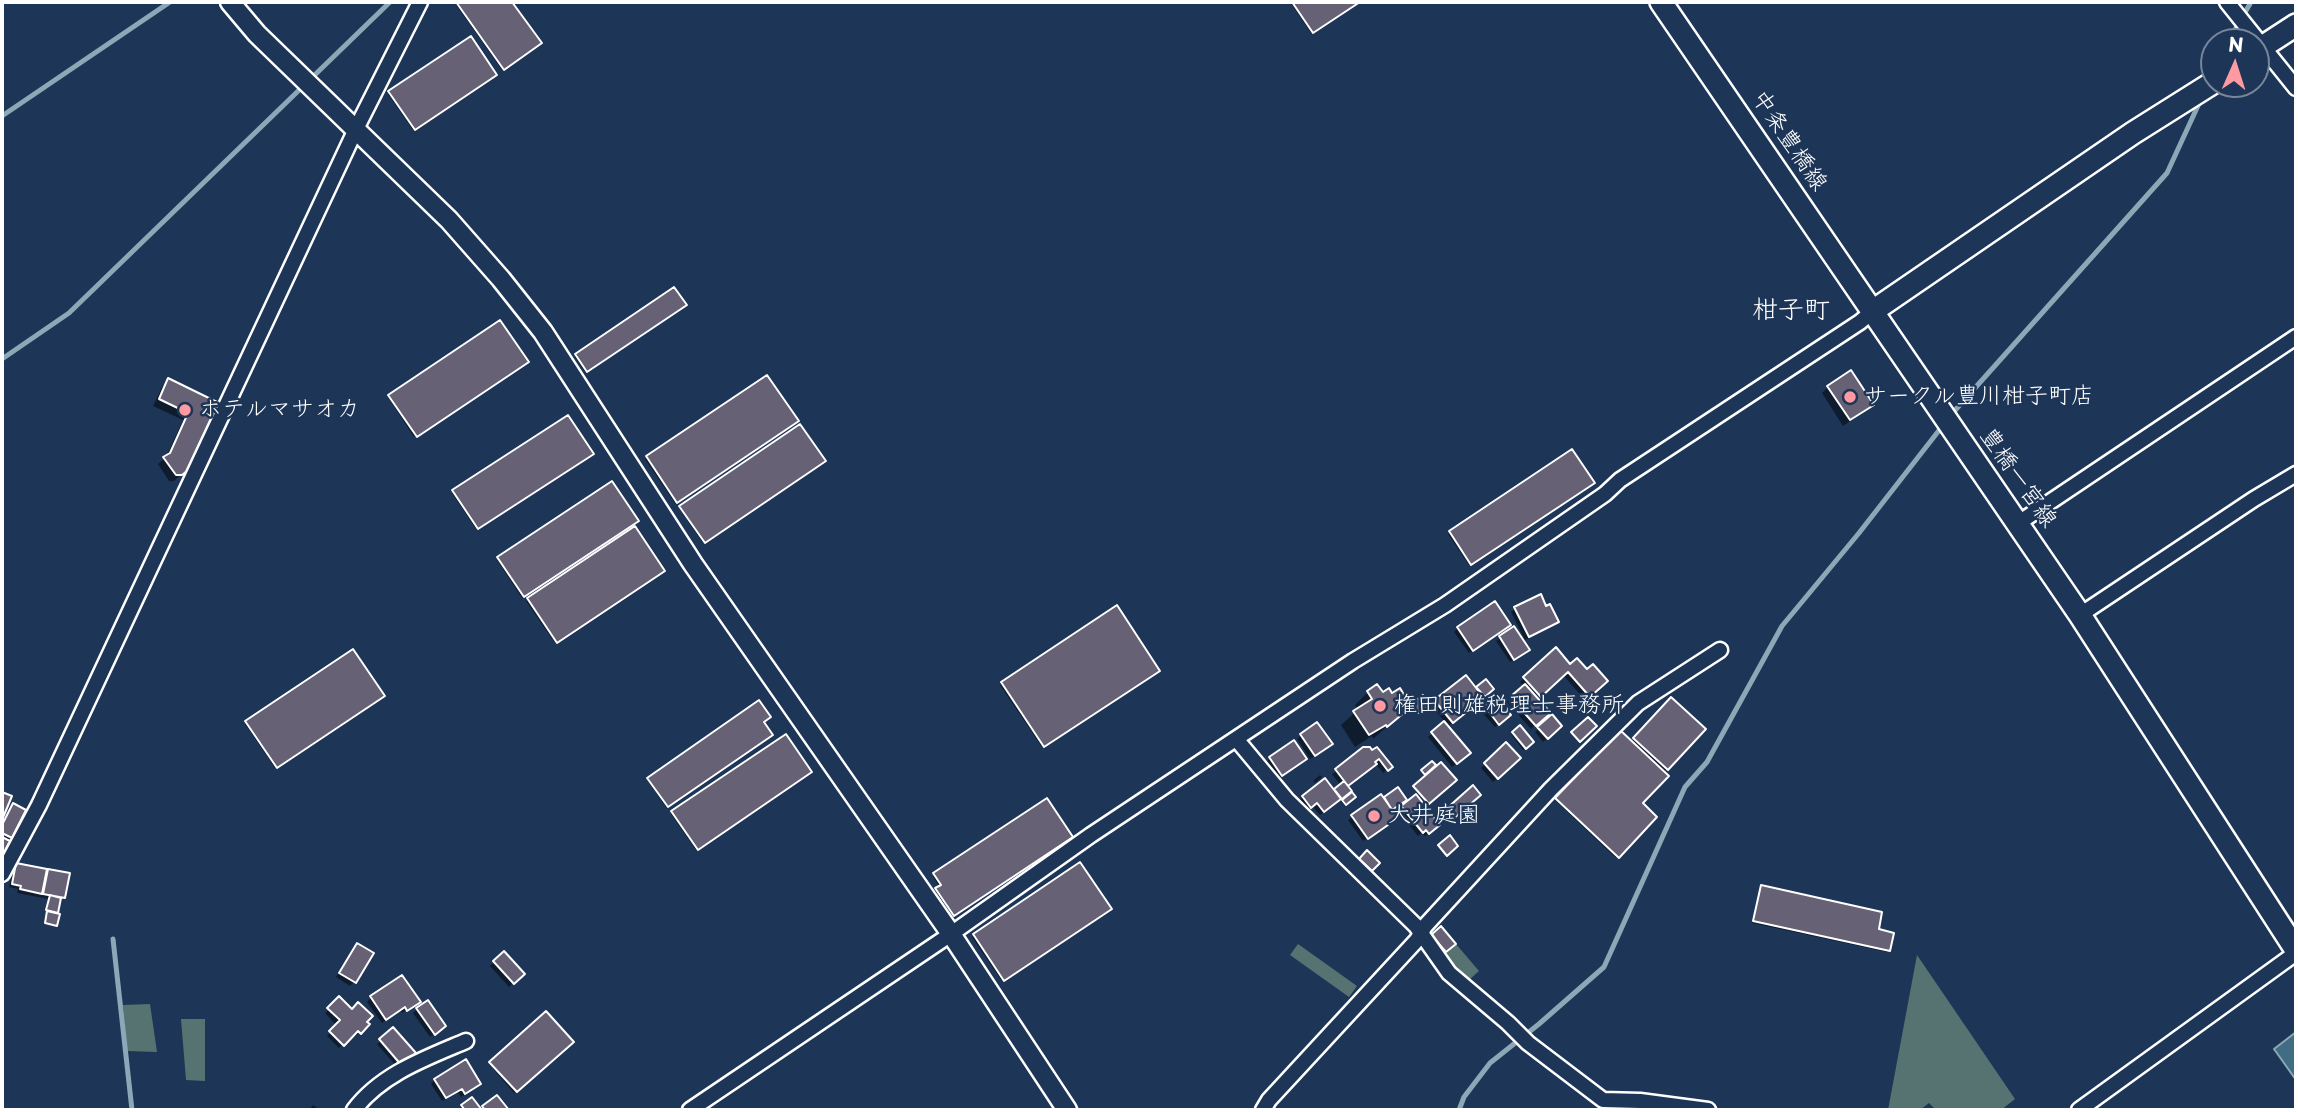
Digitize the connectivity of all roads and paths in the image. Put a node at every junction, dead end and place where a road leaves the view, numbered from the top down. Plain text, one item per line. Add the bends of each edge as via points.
1 (230, 2) edge
2 (420, 2) edge
3 (1661, 2) edge
4 (2230, 6) edge
5 (2296, 25) edge
6 (2248, 28) edge
7 (2270, 42) edge
8 (2270, 61) edge
9 (2296, 88) edge
10 (2200, 91) edge
11 (356, 129) junction
12 (1873, 311) junction
13 (2296, 337) edge
14 (2296, 474) edge
15 (2017, 524) junction
16 (2080, 615) junction
17 (1720, 650) dead end
18 (1237, 740) junction
19 (2, 874) edge
20 (1421, 933) junction
21 (951, 934) junction
22 (2296, 952) edge
23 (466, 1041) dead end
24 (354, 1110) edge
25 (691, 1110) edge
26 (1067, 1110) edge
27 (1263, 1110) edge
28 (1708, 1110) edge
29 (2079, 1110) edge

1 - 11 street
2 - 11 street
3 - 12 main road, 中条豊橋線
4 - 6 street
5 - 7 main road
8 - 9 street
10 - 12 main road
11 - 19 street via 39,806
11 - 21 street via 449,220 543,332 693,564
12 - 15 main road, 豊橋一宮線
12 - 18 street via 1620,480 1445,605
13 - 15 street
14 - 16 street
15 - 16 main road, 豊橋一宮線
16 - 22 main road, 豊橋一宮線
17 - 20 street via 1638,703 1551,789
18 - 20 street via 1287,800
18 - 21 street
20 - 27 street
20 - 28 street via 1449,973 1528,1043 1603,1100
21 - 25 street
21 - 26 street
22 - 29 street
23 - 24 street via 410,1065 363,1098

